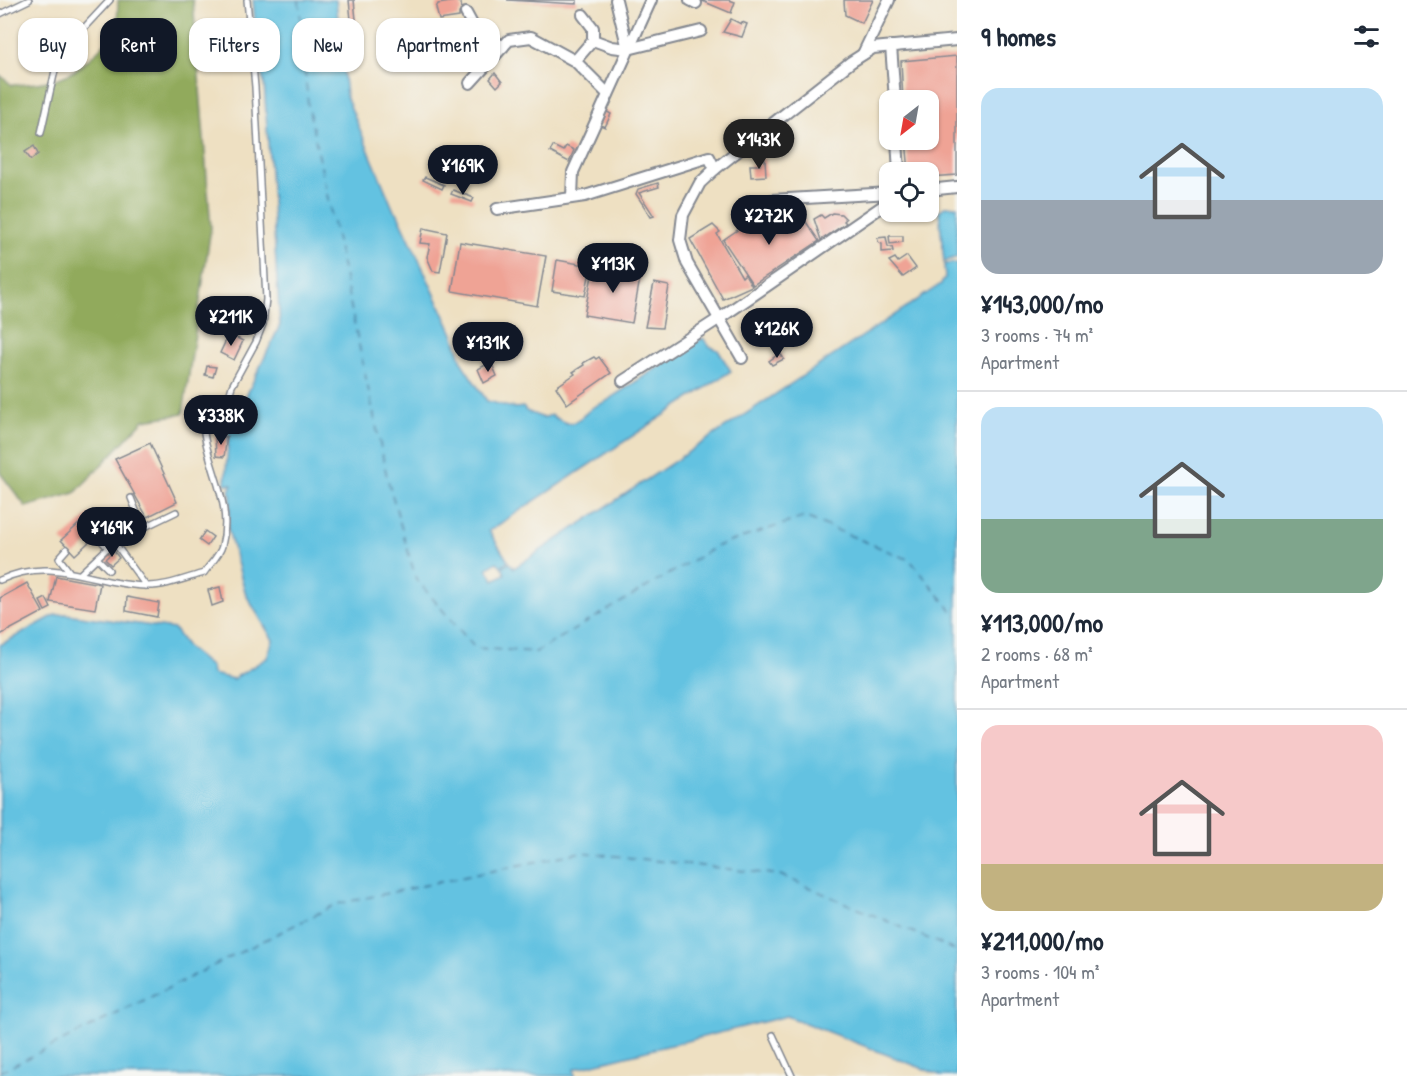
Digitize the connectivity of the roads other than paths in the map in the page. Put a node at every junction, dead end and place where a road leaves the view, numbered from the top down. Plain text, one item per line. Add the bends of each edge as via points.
1 (29, 0) edge
2 (110, 0) edge
3 (247, 0) edge
4 (616, 0) edge
5 (651, 0) edge
6 (889, 0) edge
7 (466, 13) dead end
8 (0, 14) edge
9 (583, 15) dead end
10 (701, 31) dead end
11 (593, 40) junction
12 (957, 40) edge
13 (891, 46) junction
14 (503, 47) junction
15 (628, 49) junction
16 (863, 54) junction
17 (575, 61) junction
18 (470, 83) dead end
19 (894, 90) edge
20 (608, 94) junction
21 (41, 133) dead end
22 (715, 169) junction
23 (957, 187) edge
24 (939, 189) edge
25 (879, 195) edge
26 (572, 198) junction
27 (772, 200) dead end
28 (497, 209) dead end
29 (879, 209) edge
30 (720, 318) junction
31 (742, 358) dead end
32 (623, 381) dead end
33 (131, 498) dead end
34 (176, 512) dead end
35 (143, 528) junction
36 (98, 537) dead end
37 (114, 542) junction
38 (108, 548) junction
39 (67, 549) dead end
40 (97, 558) junction
41 (109, 570) dead end
42 (69, 571) junction
43 (81, 573) junction
44 (0, 580) edge
45 (146, 586) junction
46 (773, 1035) dead end
47 (792, 1076) edge

1 - 8 lane
2 - 21 lane via 56,66
3 - 45 lane via 265,260 263,324 232,386 225,410 204,433 207,454 225,504 222,548 204,573
4 - 15 street
5 - 15 street
6 - 16 street
7 - 14 street via 473,26
9 - 11 street via 593,28
10 - 15 street
11 - 15 street
11 - 17 street
12 - 13 street
13 - 16 street via 873,48
13 - 19 street
14 - 17 street via 509,39 531,37
14 - 18 street
15 - 20 street
16 - 22 street
17 - 20 street
20 - 26 street via 573,172
22 - 26 street via 709,157
22 - 30 street via 690,198 680,240 687,263
23 - 24 street
25 - 27 street
26 - 28 street
29 - 30 street
30 - 31 street
30 - 32 street
33 - 35 lane
34 - 35 lane
35 - 37 lane
36 - 38 lane
37 - 38 lane
37 - 45 lane
38 - 40 lane
39 - 42 lane via 59,558
40 - 41 lane
40 - 43 lane
42 - 43 lane
42 - 44 lane via 37,569
43 - 45 lane
46 - 47 lane

